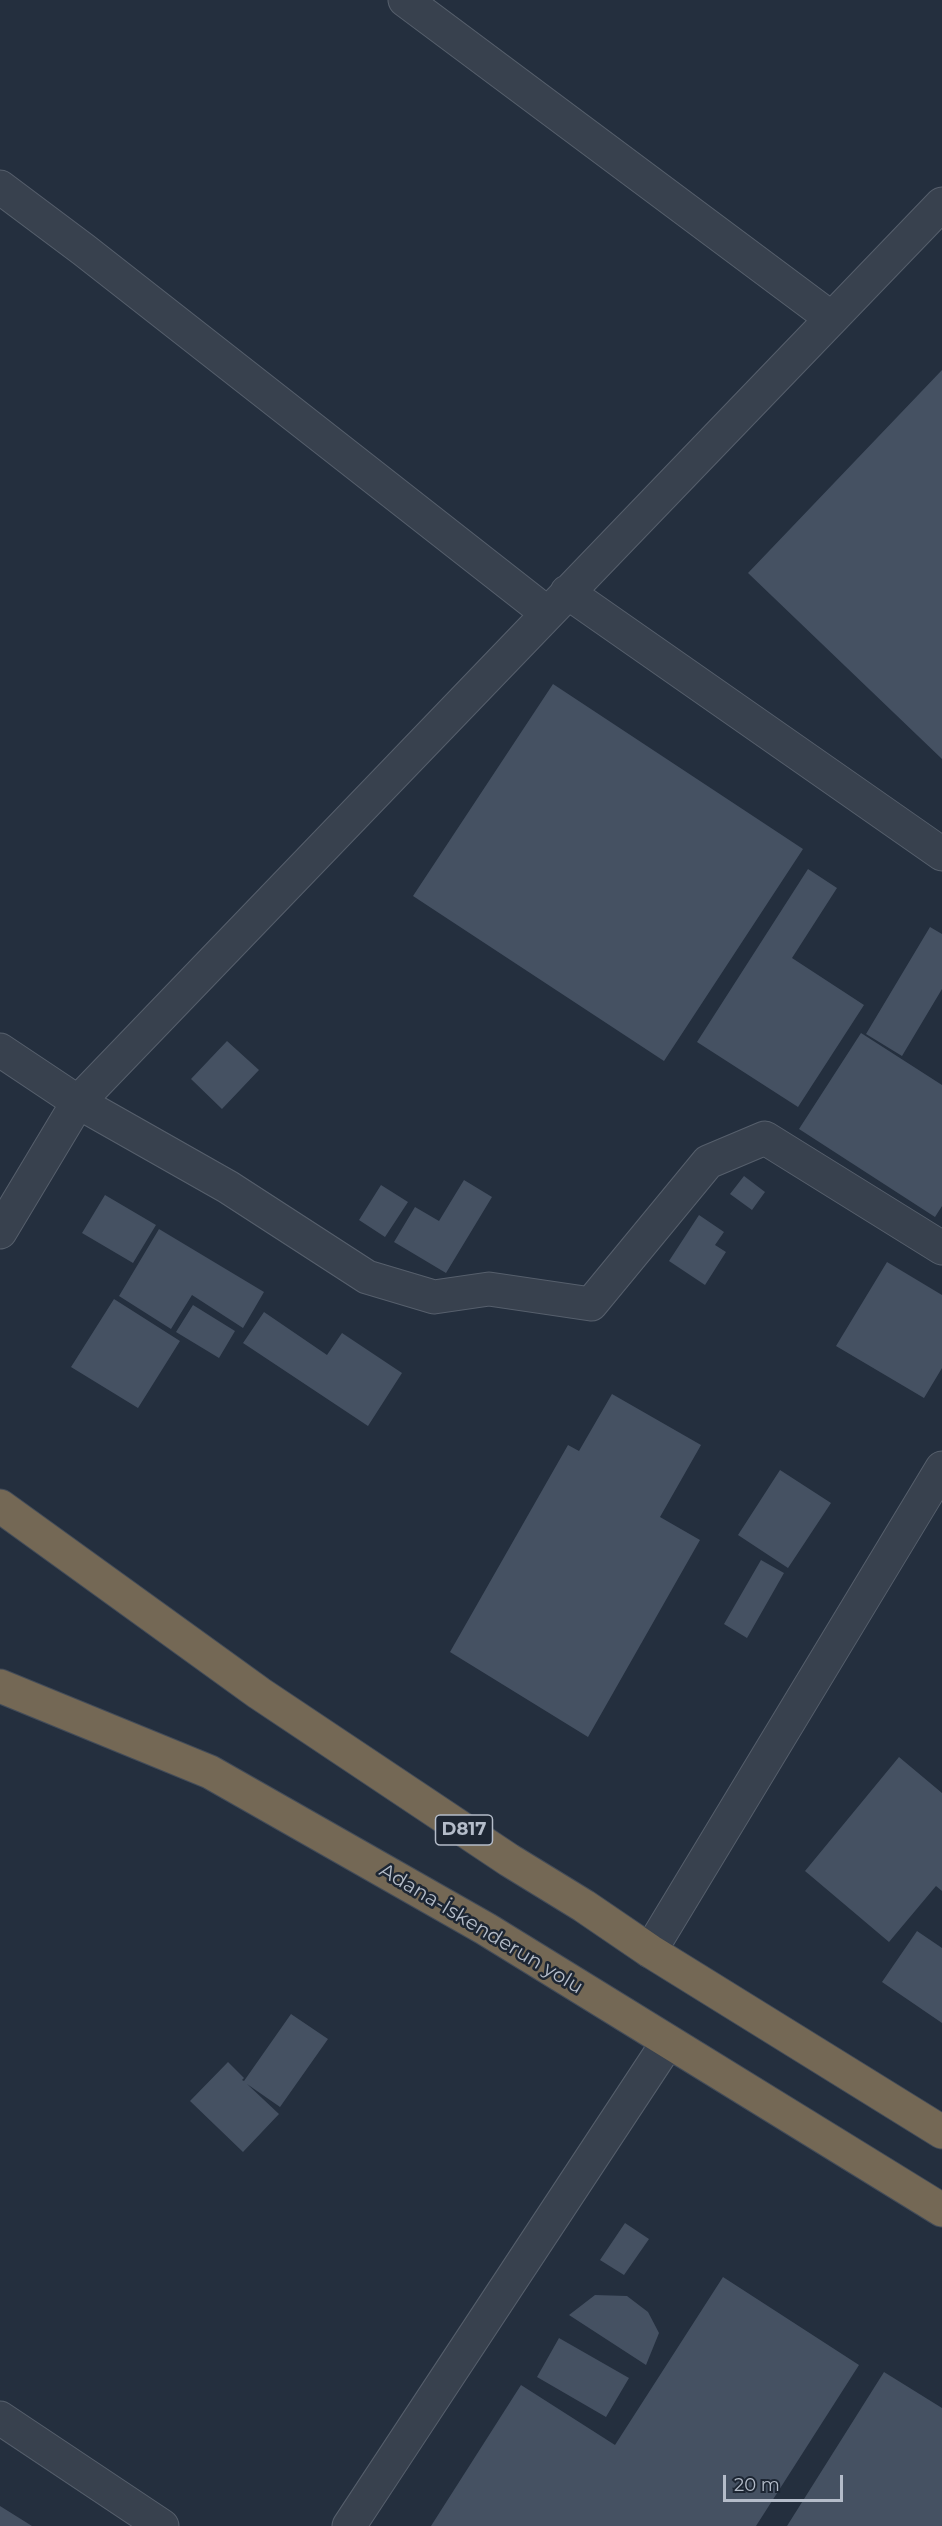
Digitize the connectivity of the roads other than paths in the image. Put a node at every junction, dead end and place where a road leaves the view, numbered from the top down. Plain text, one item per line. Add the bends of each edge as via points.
1 (405, 0) edge
2 (0, 187) edge
3 (942, 204) edge
4 (831, 318) junction
5 (557, 602) junction
6 (942, 854) edge
7 (0, 1050) edge
8 (78, 1102) junction
9 (0, 1232) edge
10 (942, 1248) edge
11 (942, 1468) edge
12 (0, 1506) edge
13 (0, 1686) edge
14 (650, 1952) junction
15 (668, 2042) junction
16 (942, 2132) edge
17 (942, 2210) edge
18 (0, 2418) edge
19 (162, 2526) edge
20 (349, 2526) edge

1 - 4 street
2 - 5 street
3 - 4 street
4 - 5 street
5 - 6 street
5 - 8 street
7 - 8 street
8 - 9 street
8 - 10 street via 228,1187 367,1277 434,1297 489,1289 591,1304 708,1162 765,1138
11 - 14 street
12 - 14 highway, D817 via 259,1694
13 - 15 highway, Adana-İskenderun yolu via 210,1772 486,1929
14 - 16 highway, D817
15 - 17 highway, Adana-İskenderun yolu
15 - 20 street
18 - 19 street

